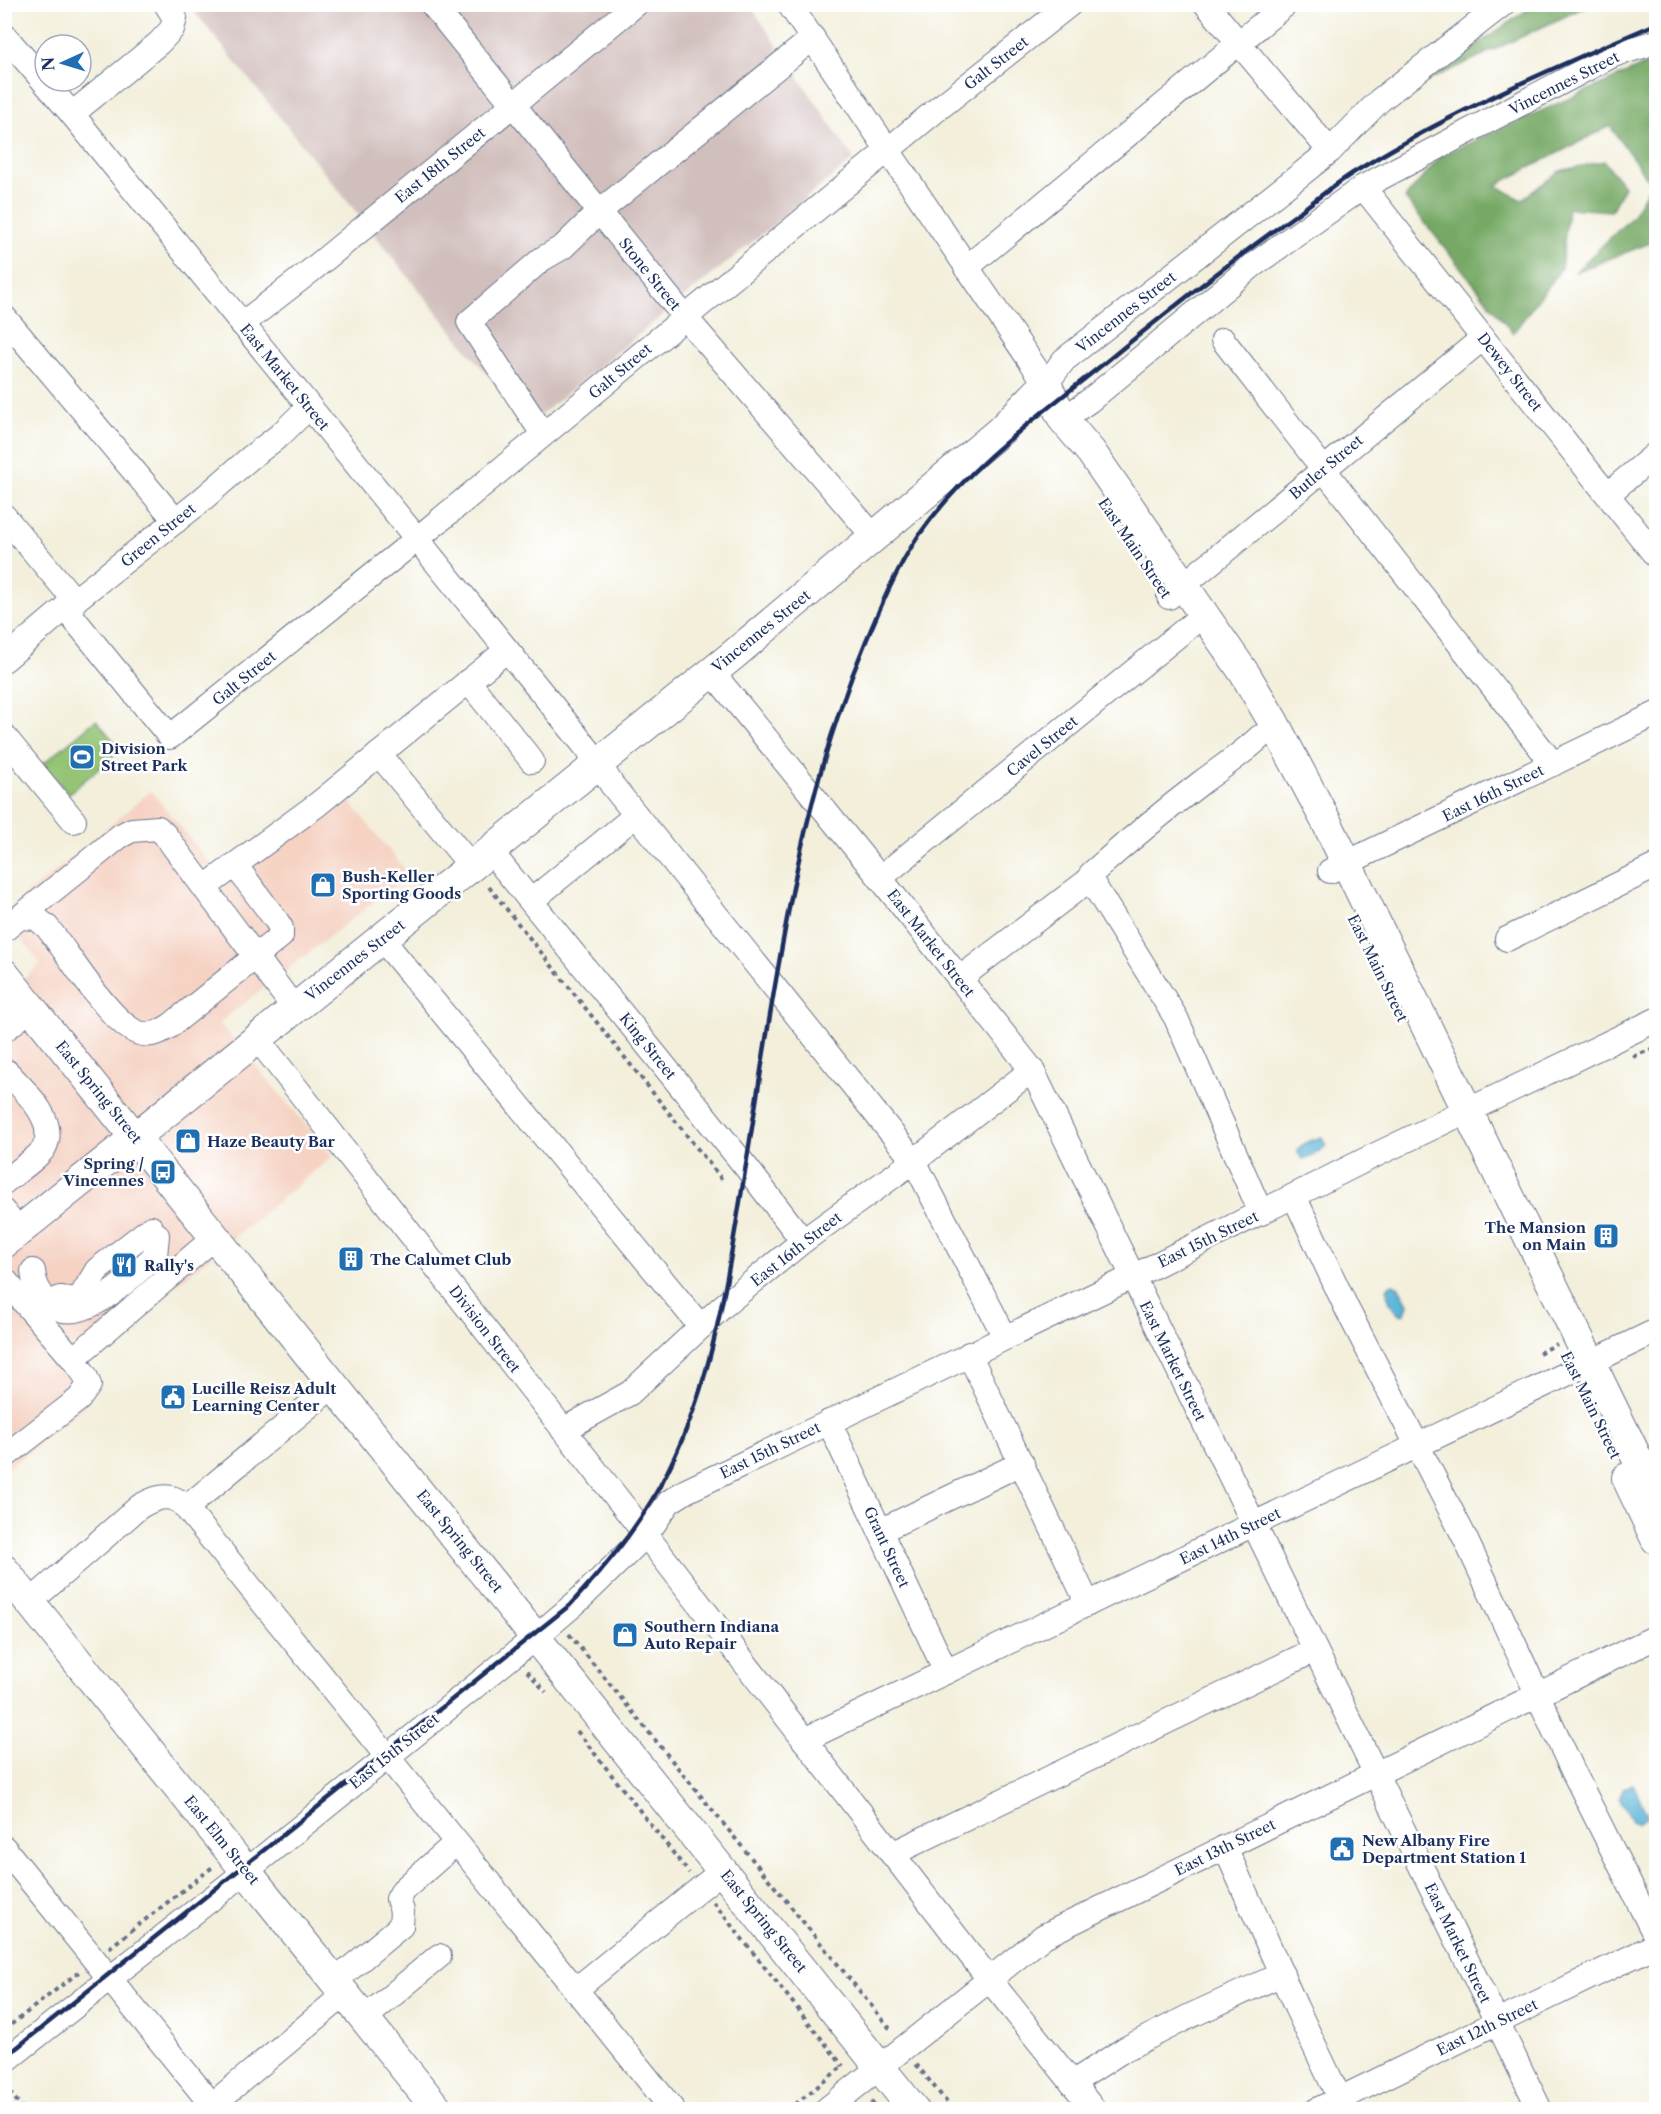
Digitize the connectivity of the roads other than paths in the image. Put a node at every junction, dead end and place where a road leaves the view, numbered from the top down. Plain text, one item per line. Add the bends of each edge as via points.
1 (432, 4) edge
2 (636, 4) edge
3 (789, 4) edge
4 (1070, 4) edge
5 (1206, 4) edge
6 (1286, 4) edge
7 (1503, 4) edge
8 (178, 9) edge
9 (4, 34) edge
10 (813, 38) junction
11 (1656, 42) edge
12 (1239, 43) junction
13 (514, 104) junction
14 (72, 114) junction
15 (887, 151) junction
16 (1330, 151) junction
17 (1363, 187) junction
18 (600, 212) junction
19 (966, 268) junction
20 (4, 317) edge
21 (685, 317) junction
22 (242, 324) junction
23 (1483, 338) junction
24 (1223, 340) dead end
25 (1046, 384) junction
26 (309, 407) junction
27 (1063, 419) junction
28 (543, 434) junction
29 (1656, 454) edge
30 (1324, 469) junction
31 (1608, 494) junction
32 (4, 516) edge
33 (176, 521) junction
34 (875, 538) junction
35 (417, 539) junction
36 (1656, 556) edge
37 (1176, 591) junction
38 (70, 604) junction
39 (1196, 621) junction
40 (507, 650) junction
41 (4, 660) edge
42 (712, 672) junction
43 (468, 681) junction
44 (1656, 714) edge
45 (4, 736) edge
46 (1260, 737) junction
47 (379, 754) junction
48 (532, 761) dead end
49 (598, 762) junction
50 (1553, 764) junction
51 (636, 815) junction
52 (74, 821) dead end
53 (235, 865) junction
54 (1656, 866) edge
55 (1339, 868) junction
56 (484, 869) junction
57 (880, 878) junction
58 (1090, 879) junction
59 (205, 887) junction
60 (531, 901) junction
61 (13, 923) edge
62 (382, 939) junction
63 (1507, 939) dead end
64 (255, 956) junction
65 (4, 974) edge
66 (959, 979) junction
67 (32, 1008) junction
68 (294, 1008) junction
69 (1656, 1020) edge
70 (4, 1030) edge
71 (257, 1038) junction
72 (1032, 1070) junction
73 (5, 1071) edge
74 (1460, 1115) junction
75 (135, 1137) junction
76 (914, 1161) junction
77 (4, 1182) edge
78 (1294, 1196) junction
79 (1261, 1213) junction
80 (9, 1229) edge
81 (154, 1232) dead end
82 (215, 1237) junction
83 (803, 1241) junction
84 (33, 1271) dead end
85 (1132, 1276) junction
86 (4, 1279) edge
87 (701, 1327) junction
88 (1656, 1331) edge
89 (1005, 1337) junction
90 (969, 1354) junction
91 (73, 1359) junction
92 (1583, 1367) junction
93 (334, 1385) junction
94 (828, 1422) junction
95 (563, 1430) junction
96 (1418, 1446) junction
97 (4, 1457) edge
98 (1022, 1463) junction
99 (1656, 1497) edge
100 (186, 1508) junction
101 (1253, 1525) junction
102 (880, 1531) junction
103 (646, 1535) junction
104 (1656, 1539) edge
105 (4, 1570) edge
106 (30, 1602) junction
107 (1088, 1604) junction
108 (536, 1636) junction
109 (1656, 1637) edge
110 (1315, 1650) junction
111 (946, 1672) junction
112 (1538, 1695) junction
113 (804, 1740) junction
114 (388, 1757) junction
115 (1376, 1774) junction
116 (456, 1843) junction
117 (1225, 1847) junction
118 (4, 1848) edge
119 (892, 1854) junction
120 (246, 1870) junction
121 (712, 1879) junction
122 (1656, 1937) edge
123 (1656, 1945) edge
124 (439, 1956) dead end
125 (1281, 1974) junction
126 (110, 1978) junction
127 (989, 1979) junction
128 (340, 1987) junction
129 (575, 1990) junction
130 (365, 2018) junction
131 (1497, 2022) junction
132 (4, 2062) edge
133 (880, 2067) junction
134 (1072, 2083) junction
135 (1342, 2104) edge
136 (449, 2105) edge
137 (214, 2107) edge
138 (673, 2109) edge
139 (826, 2109) edge
140 (914, 2109) edge
141 (1094, 2109) edge
142 (1317, 2109) edge
143 (1540, 2109) edge

1 - 13 street, Stone Street
2 - 13 street, East 18th Street
3 - 10 street
4 - 15 street, Galt Street
5 - 12 street
6 - 12 street
7 - 16 street, Vincennes Street via 1380,100
8 - 14 street via 172,29 159,43
9 - 14 street, East Market Street
10 - 15 street
10 - 18 street
11 - 17 street, Vincennes Street via 1613,55
12 - 16 street
12 - 19 street
13 - 18 street, Stone Street
13 - 22 street, East 18th Street
14 - 22 street, East Market Street
15 - 19 street
15 - 21 street, Galt Street
16 - 25 street, Vincennes Street via 1064,360
17 - 23 street, Dewey Street
17 - 27 street, Vincennes Street via 1252,266
18 - 21 street, Stone Street
18 - 28 street via 563,247 542,259 469,322
19 - 25 street
20 - 33 street
21 - 28 street, Galt Street
21 - 34 street, Stone Street
22 - 26 street, East Market Street
23 - 30 street, Butler Street
23 - 31 street, Dewey Street
24 - 30 street
25 - 27 main road, East Main Street
25 - 34 main road, Vincennes Street via 1000,431
26 - 33 street, Green Street
26 - 35 street, East Market Street
27 - 37 main road, East Main Street via 1091,452
28 - 35 street, Galt Street
29 - 31 street
30 - 37 street, Butler Street
30 - 50 street
31 - 36 street, Dewey Street
32 - 38 street
33 - 38 street, Green Street
34 - 42 main road, Vincennes Street
35 - 38 street, Galt Street via 170,737
35 - 40 street, East Market Street
37 - 39 main road, East Main Street
38 - 41 street, Green Street
39 - 46 main road, East Main Street
39 - 55 main road, East Main Street via 1245,674 1274,723
39 - 57 street, Cavel Street
40 - 43 street
40 - 49 street, East Market Street
42 - 49 main road, Vincennes Street
42 - 57 street, East Market Street
43 - 47 street
43 - 48 street
44 - 50 street, East 16th Street
45 - 52 street
46 - 55 main road, East Main Street
46 - 58 street via 1116,852
47 - 53 street
47 - 56 street, King Street
49 - 51 street, East Market Street
49 - 56 main road, Vincennes Street
50 - 55 street, East 16th Street
51 - 60 street
51 - 76 street, East Market Street
53 - 59 street
53 - 64 street via 281,928 281,936
54 - 63 street
55 - 74 main road, East Main Street
56 - 60 street, King Street
56 - 62 main road, Vincennes Street
57 - 66 street, East Market Street
58 - 66 street
58 - 79 street via 1176,1018
59 - 61 street via 158,828 132,830
59 - 64 street
60 - 83 street, King Street
61 - 64 street via 36,918 47,927 119,1021 143,1034 158,1033 170,1026
62 - 68 main road, Vincennes Street
62 - 87 street
64 - 68 street
65 - 67 main road, East Spring Street
66 - 72 street, East Market Street
67 - 70 street
67 - 75 main road, East Spring Street
68 - 71 main road, Vincennes Street
69 - 74 street, East 15th Street
71 - 75 main road, Vincennes Street
71 - 95 street, Division Street
72 - 76 street, East 16th Street
72 - 85 street, East Market Street
73 - 77 street via 42,1111 47,1133 44,1148
74 - 78 street, East 15th Street
74 - 92 main road, East Main Street
75 - 80 main road, Vincennes Street
75 - 82 main road, East Spring Street
76 - 83 street, East 16th Street
76 - 89 street, East Market Street
78 - 79 street, East 15th Street
78 - 96 street
79 - 85 street, East 15th Street
81 - 84 street via 97,1270 75,1300 57,1297
82 - 91 street
82 - 93 main road, East Spring Street
83 - 87 street, East 16th Street
85 - 89 street, East 15th Street
85 - 101 street, East Market Street
86 - 91 street
87 - 95 street, East 16th Street via 630,1393
88 - 92 street, East 14th Street
89 - 90 street, East 15th Street
90 - 94 street, East 15th Street
90 - 98 street
91 - 97 street via 85,1375 88,1388
92 - 96 street, East 14th Street
92 - 99 main road, East Main Street
92 - 104 main road, East Main Street
93 - 100 street
93 - 108 main road, East Spring Street
94 - 102 street, Grant Street
94 - 103 street, East 15th Street via 686,1491 669,1502
95 - 103 street, Division Street
96 - 101 street, East 14th Street
96 - 112 street
98 - 102 street
98 - 107 street
100 - 106 street via 171,1497 154,1499 139,1507
100 - 114 street
101 - 107 street, East 14th Street
101 - 110 street, East Market Street
102 - 111 street, Grant Street
103 - 108 street, East 15th Street
103 - 113 street, Division Street
105 - 106 main road, East Elm Street
106 - 120 main road, East Elm Street
107 - 111 street, East 14th Street
108 - 114 street, East 15th Street
108 - 121 main road, East Spring Street
109 - 112 street, East 13th Street
110 - 115 street, East Market Street
110 - 119 street
111 - 113 street, East 14th Street
112 - 115 street, East 13th Street
112 - 122 street
113 - 119 street, Division Street
114 - 116 street
114 - 120 street, East 15th Street
115 - 117 street, East 13th Street
115 - 131 street, East Market Street
116 - 128 street via 403,1890 398,1899 401,1926
116 - 129 street
117 - 125 street
117 - 127 street, East 13th Street via 1044,1936
118 - 126 street
119 - 127 street, Division Street
120 - 126 street, East 15th Street
120 - 128 main road, East Elm Street
121 - 129 street
121 - 133 main road, East Spring Street
123 - 131 street, East 12th Street
124 - 130 street
125 - 134 street via 1134,2045
125 - 135 street
126 - 132 street, East 15th Street
126 - 137 street
127 - 133 street, East 13th Street
127 - 134 street, Division Street
128 - 130 main road, East Elm Street
128 - 137 street
129 - 138 street
130 - 136 main road, East Elm Street
131 - 135 street, East 12th Street
131 - 143 street, East Market Street
133 - 139 street, East 13th Street
133 - 140 main road, East Spring Street
134 - 141 street, Division Street
135 - 142 street, East 12th Street

